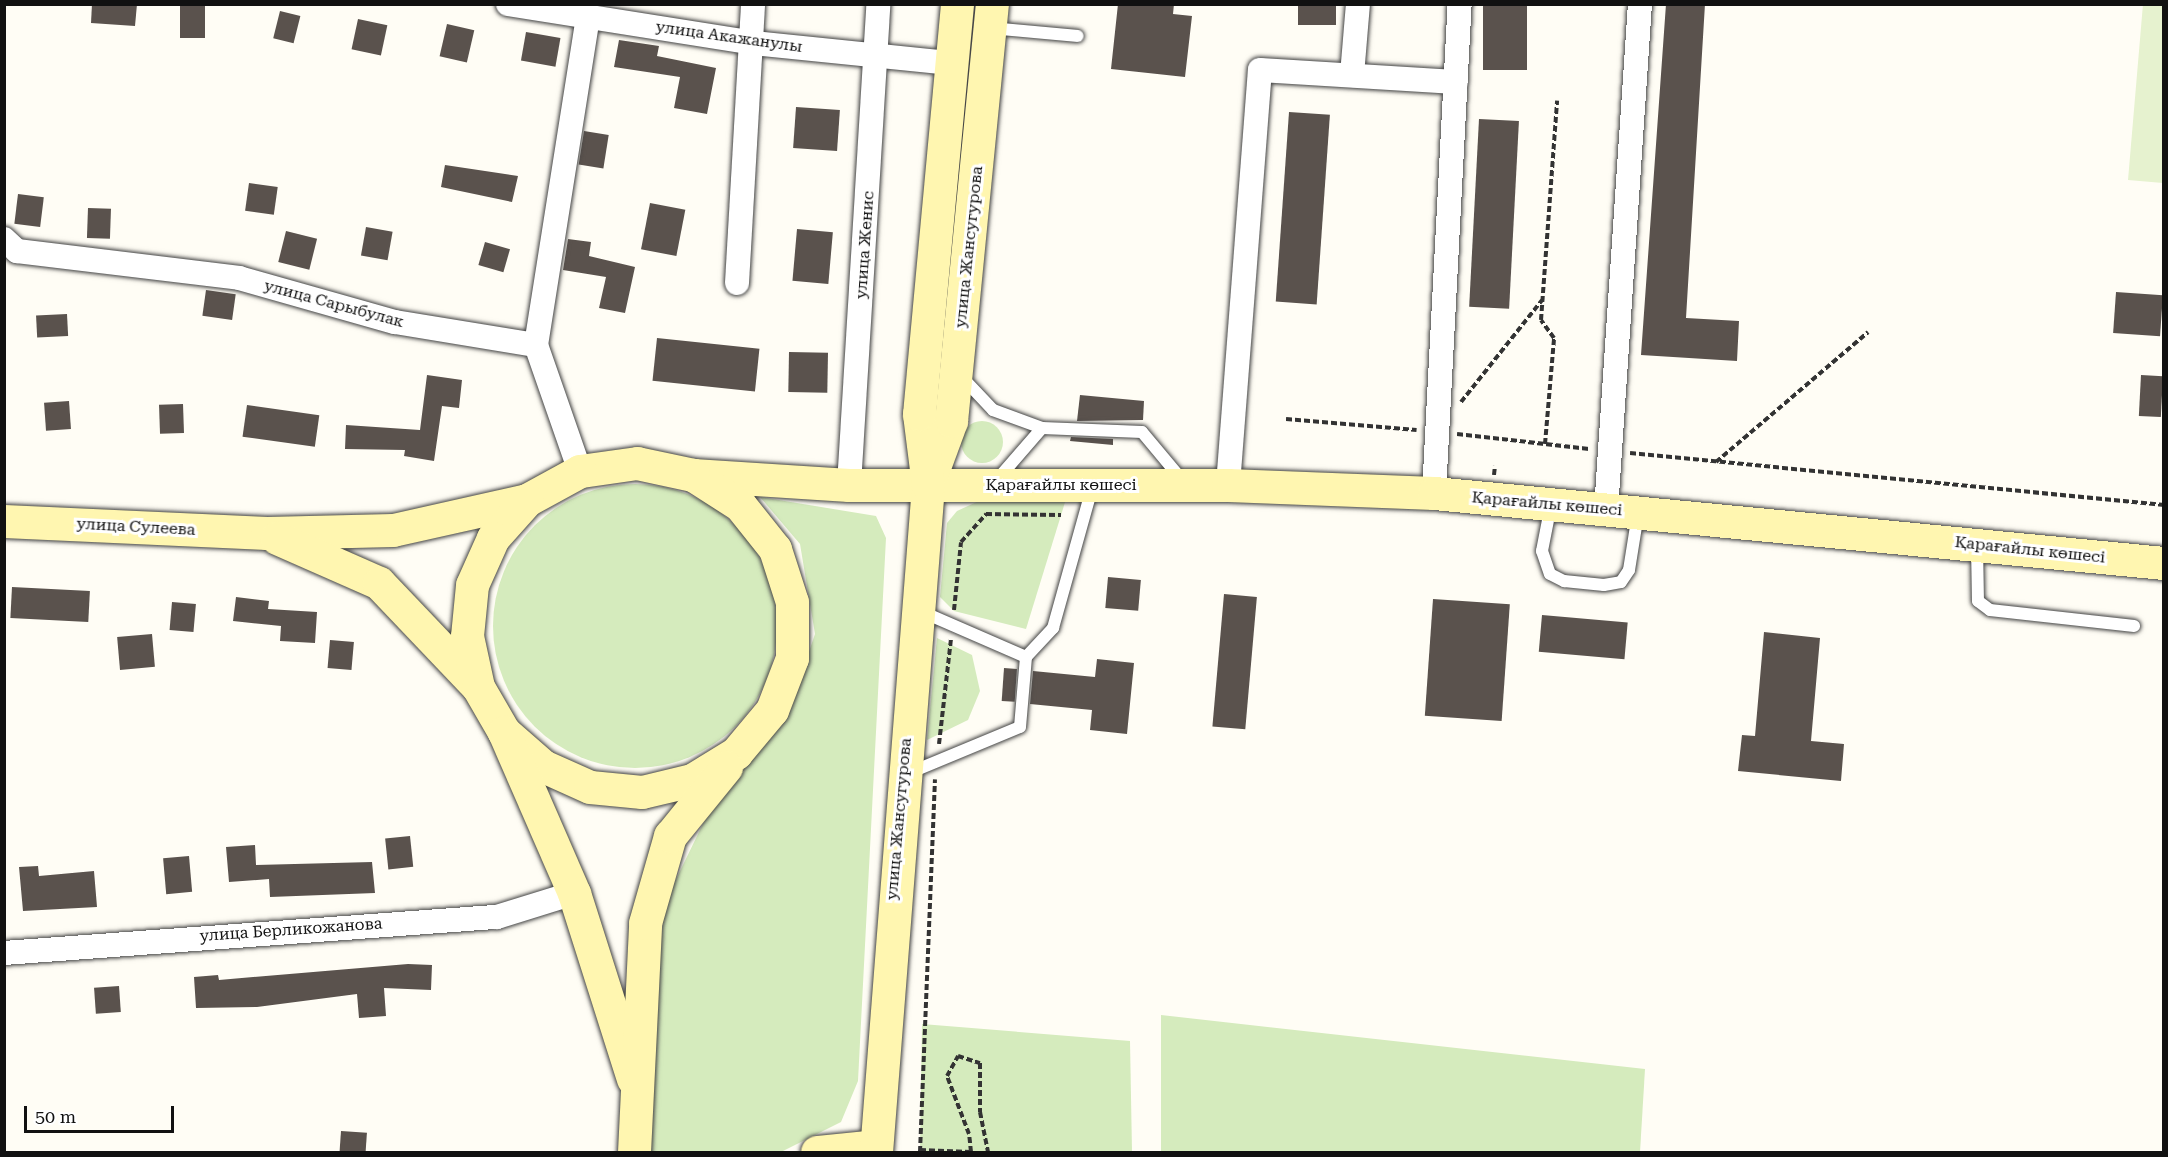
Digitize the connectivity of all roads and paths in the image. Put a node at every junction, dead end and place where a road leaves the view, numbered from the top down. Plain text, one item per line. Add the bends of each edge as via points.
1 (508, 4) edge
2 (753, 4) edge
3 (878, 4) edge
4 (957, 4) edge
5 (1358, 4) edge
6 (1460, 4) edge
7 (1640, 4) edge
8 (588, 15) junction
9 (990, 27) edge
10 (1078, 36) dead end
11 (753, 43) junction
12 (876, 54) junction
13 (952, 54) junction
14 (1352, 75) junction
15 (1456, 82) junction
16 (1557, 101) dead end
17 (4, 239) edge
18 (737, 283) dead end
19 (1543, 299) junction
20 (1868, 332) dead end
21 (536, 345) junction
22 (956, 371) junction
23 (1286, 419) dead end
24 (1042, 428) junction
25 (1437, 431) junction
26 (1545, 444) junction
27 (1610, 451) junction
28 (1716, 462) junction
29 (580, 471) junction
30 (693, 475) junction
31 (849, 485) junction
32 (993, 485) junction
33 (1092, 485) junction
34 (1185, 485) junction
35 (1228, 485) junction
36 (928, 486) junction
37 (1434, 494) junction
38 (527, 500) junction
39 (1551, 505) junction
40 (2163, 505) edge
41 (1622, 511) junction
42 (4, 521) edge
43 (267, 533) junction
44 (1977, 544) junction
45 (2163, 563) edge
46 (917, 609) junction
47 (2134, 626) dead end
48 (1026, 657) junction
49 (478, 687) junction
50 (504, 732) junction
51 (736, 753) junction
52 (902, 776) junction
53 (935, 783) dead end
54 (573, 893) junction
55 (4, 953) edge
56 (633, 1079) junction
57 (876, 1149) edge
58 (920, 1151) edge
59 (634, 1152) edge
60 (817, 1152) edge
61 (970, 1152) edge
62 (988, 1152) edge

1 - 8 street, улица Акажанулы
2 - 11 street
3 - 12 street, улица Женис
4 - 13 main road, улица Жансугурова
5 - 14 street
6 - 15 street
7 - 27 street
8 - 11 street, улица Акажанулы
8 - 21 street
9 - 10 lane
9 - 13 main road
9 - 22 main road, улица Жансугурова
11 - 12 street, улица Акажанулы
11 - 18 street
12 - 13 street, улица Акажанулы
12 - 31 street, улица Женис
13 - 36 main road, улица Жансугурова via 919,414
14 - 15 street
14 - 35 street via 1260,70
15 - 25 street
16 - 19 path
17 - 21 street, улица Сарыбулак via 16,251 239,278 395,322
19 - 25 path
19 - 26 path via 1541,320 1554,338
20 - 28 path
21 - 29 street
22 - 24 lane via 993,410
22 - 36 main road, улица Жансугурова via 951,421
23 - 25 path
24 - 32 lane
24 - 34 lane via 1142,432
25 - 26 path
25 - 37 street
26 - 27 path
27 - 28 path
27 - 41 street
28 - 40 path
29 - 30 main road via 637,463
29 - 38 main road
30 - 31 main road, Қарағайлы көшесі
30 - 51 main road via 740,505 754,522 775,549 792,602 792,658 772,710
31 - 36 main road, Қарағайлы көшесі
32 - 33 main road, Қарағайлы көшесі
32 - 36 main road, Қарағайлы көшесі
33 - 34 main road, Қарағайлы көшесі
33 - 48 lane via 1053,628
34 - 35 main road, Қарағайлы көшесі
35 - 37 main road, Қарағайлы көшесі
36 - 46 main road, улица Жансугурова
37 - 39 main road, Қарағайлы көшесі
38 - 43 main road, улица Сулеева via 393,530
38 - 49 main road via 493,538 472,585 467,636
39 - 41 main road, Қарағайлы көшесі
39 - 41 lane via 1542,551 1550,574 1563,581 1604,585 1621,582 1629,570
41 - 44 main road, Қарағайлы көшесі
42 - 43 main road, улица Сулеева
43 - 49 main road via 379,583
44 - 45 main road, Қарағайлы көшесі
44 - 47 lane via 1978,601 1990,610
46 - 48 lane
46 - 52 main road, улица Жансугурова
48 - 52 lane via 1020,727
49 - 50 main road
50 - 51 main road via 543,766 590,787 631,791 692,780
50 - 54 main road
51 - 56 main road via 670,837 645,923
52 - 57 main road, улица Жансугурова
53 - 58 path
54 - 55 street, улица Берликожанова via 497,917
54 - 56 main road
56 - 59 main road
57 - 60 main road
58 - 61 path
61 - 62 path via 969,1134 949,1088 948,1076 958,1056 980,1063 980,1112

